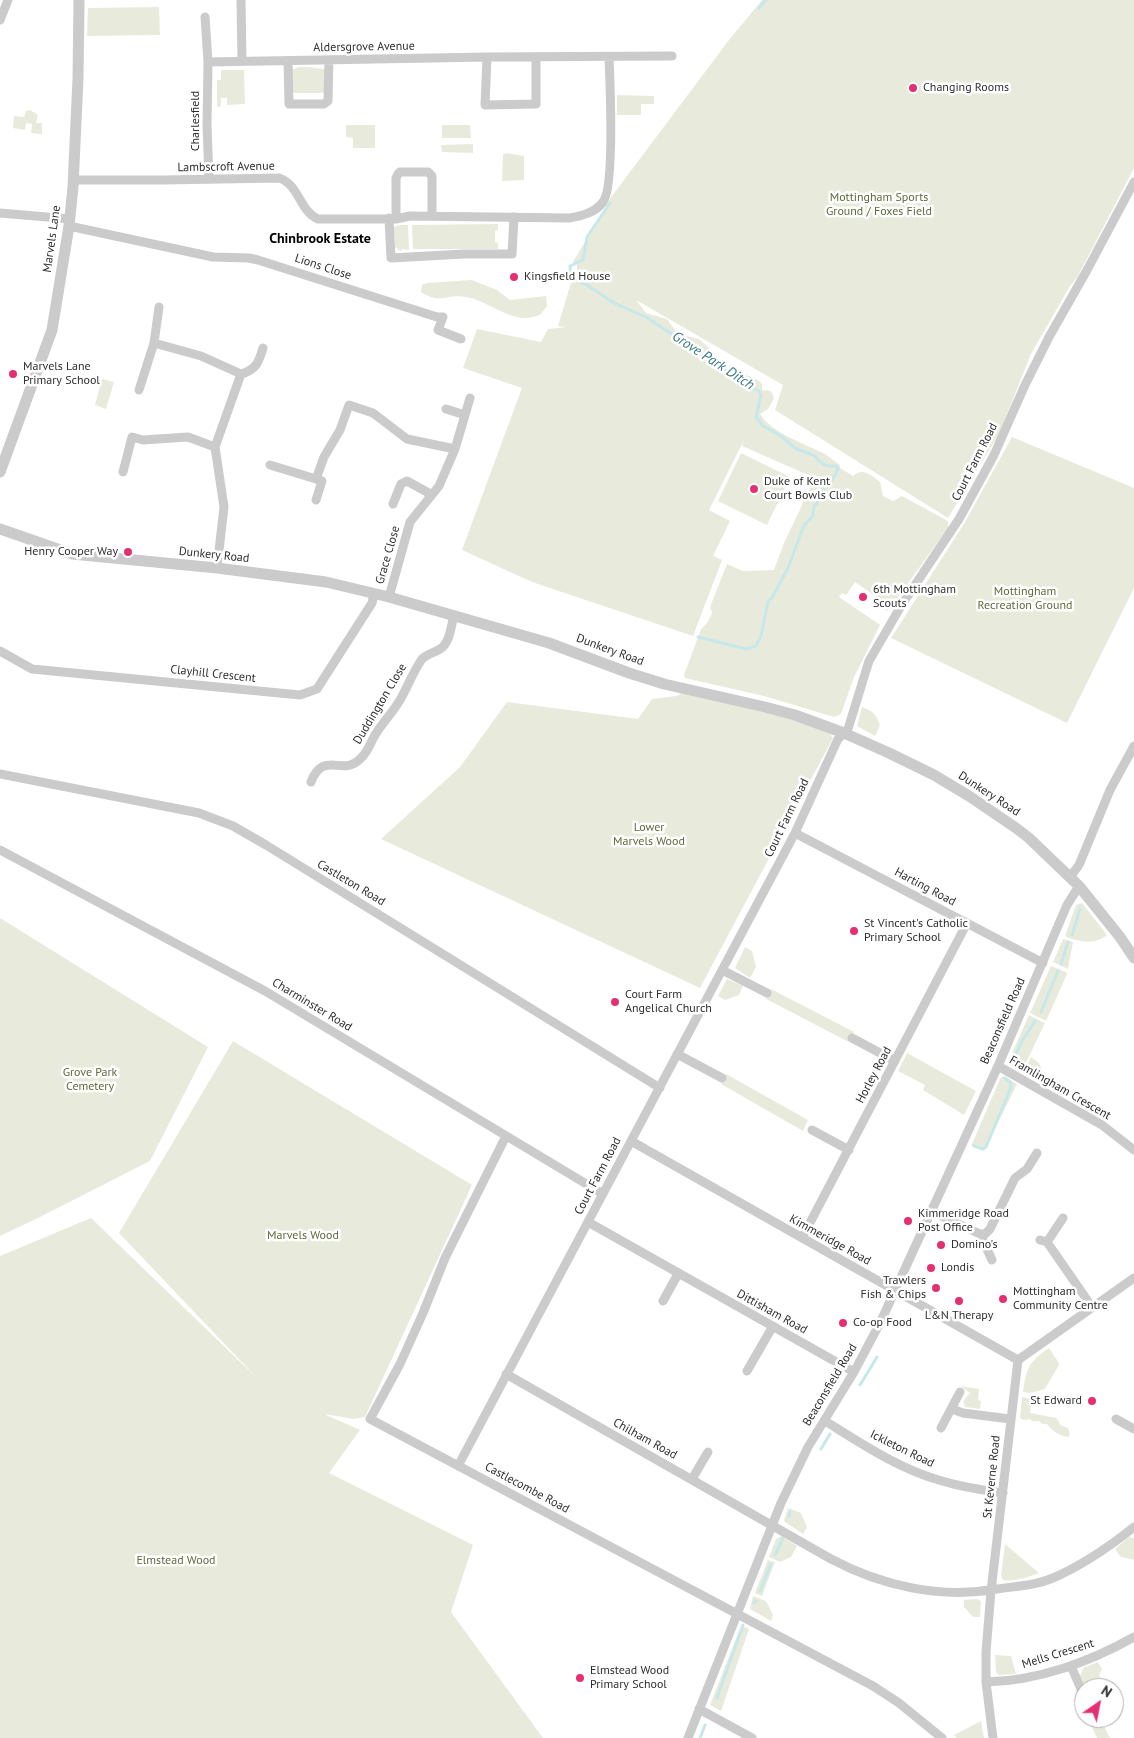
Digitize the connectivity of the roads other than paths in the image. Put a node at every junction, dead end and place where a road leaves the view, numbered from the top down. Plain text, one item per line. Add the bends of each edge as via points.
1 (8, 0) edge
2 (79, 0) edge
3 (241, 0) edge
4 (205, 17) dead end
5 (0, 20) edge
6 (672, 56) dead end
7 (487, 57) junction
8 (609, 57) junction
9 (536, 58) junction
10 (329, 60) junction
11 (288, 61) junction
12 (208, 62) junction
13 (242, 62) junction
14 (209, 179) junction
15 (74, 180) junction
16 (1134, 182) edge
17 (0, 212) edge
18 (432, 216) junction
19 (514, 217) junction
20 (392, 219) junction
21 (69, 222) junction
22 (159, 307) dead end
23 (461, 339) dead end
24 (154, 343) junction
25 (263, 348) dead end
26 (241, 374) junction
27 (140, 390) dead end
28 (470, 398) dead end
29 (446, 409) dead end
30 (465, 415) junction
31 (215, 447) junction
32 (455, 449) junction
33 (270, 465) dead end
34 (0, 472) edge
35 (123, 472) dead end
36 (322, 482) junction
37 (430, 497) junction
38 (316, 500) dead end
39 (393, 504) dead end
40 (0, 529) edge
41 (217, 568) junction
42 (374, 594) junction
43 (389, 597) junction
44 (454, 615) junction
45 (0, 651) edge
46 (844, 733) junction
47 (1134, 746) edge
48 (0, 774) edge
49 (311, 782) dead end
50 (795, 833) junction
51 (0, 850) edge
52 (1070, 877) junction
53 (1079, 886) junction
54 (967, 923) junction
55 (1134, 958) edge
56 (1043, 963) junction
57 (722, 970) junction
58 (768, 993) dead end
59 (852, 1038) dead end
60 (677, 1054) junction
61 (895, 1061) junction
62 (998, 1066) junction
63 (722, 1078) dead end
64 (660, 1088) junction
65 (812, 1130) dead end
66 (506, 1136) junction
67 (631, 1141) junction
68 (849, 1150) junction
69 (1134, 1150) edge
70 (1037, 1153) dead end
71 (603, 1194) junction
72 (931, 1211) junction
73 (1063, 1218) dead end
74 (588, 1222) junction
75 (980, 1234) junction
76 (802, 1238) junction
77 (992, 1260) dead end
78 (678, 1274) junction
79 (1134, 1278) edge
80 (894, 1291) junction
81 (663, 1301) dead end
82 (1092, 1307) junction
83 (773, 1326) junction
84 (1018, 1360) junction
85 (747, 1371) dead end
86 (854, 1372) junction
87 (506, 1374) junction
88 (960, 1392) dead end
89 (952, 1409) junction
90 (1010, 1419) junction
91 (1116, 1419) dead end
92 (824, 1421) junction
93 (941, 1428) dead end
94 (1134, 1429) edge
95 (708, 1452) dead end
96 (458, 1466) junction
97 (692, 1479) junction
98 (1003, 1493) junction
99 (772, 1525) junction
100 (1134, 1527) edge
101 (991, 1591) junction
102 (737, 1613) junction
103 (1134, 1637) edge
104 (1071, 1666) junction
105 (1076, 1678) edge
106 (986, 1682) junction
107 (699, 1709) junction
108 (688, 1738) edge
109 (752, 1738) edge
110 (942, 1738) edge
111 (992, 1738) edge

1 - 5 street
2 - 15 street, Marvels Lane
3 - 13 street
4 - 12 street, Charlesfield
6 - 8 street, Aldersgrove Avenue
7 - 9 street, Aldersgrove Avenue
7 - 9 street via 485,105 536,104
7 - 10 street, Aldersgrove Avenue
8 - 9 street, Aldersgrove Avenue
8 - 19 street, Lambscroft Avenue via 610,150 604,202 590,212 576,216
10 - 11 street, Aldersgrove Avenue
10 - 11 street via 328,101 324,104 293,105 289,104
11 - 13 street, Aldersgrove Avenue
12 - 13 street
12 - 14 street, Charlesfield
14 - 15 street, Lambscroft Avenue
14 - 20 street, Lambscroft Avenue via 279,178 287,181 309,213 318,219
15 - 21 street, Marvels Lane
16 - 46 street, Court Farm Road via 1049,337 994,455 959,520 896,613 869,661
17 - 21 street
18 - 19 street, Lambscroft Avenue
18 - 20 street, Lambscroft Avenue
18 - 20 street via 432,176 428,172 400,172 396,178
19 - 20 street via 512,254 391,258
21 - 23 street, Lions Close via 213,257 258,260 443,317 438,330
21 - 34 street, Marvels Lane via 52,330
22 - 24 street
24 - 26 street via 201,356
24 - 27 street
25 - 26 street via 258,363 251,371
26 - 31 street
28 - 30 street, Grace Close
29 - 30 street
30 - 32 street, Grace Close
31 - 35 street via 188,437 142,440 132,437
31 - 41 street via 224,507
32 - 36 street via 407,439 373,413 349,405 340,430 324,457
32 - 37 street, Grace Close via 439,486
33 - 36 street
36 - 38 street
37 - 39 street via 406,481 401,484
37 - 43 street, Grace Close via 410,522
40 - 41 street, Dunkery Road via 72,554
41 - 42 street, Dunkery Road via 326,582
42 - 43 street, Dunkery Road
42 - 45 street, Clayhill Crescent via 372,603 317,689 300,695 32,669
43 - 44 street, Dunkery Road
44 - 46 street, Dunkery Road via 550,642 664,684 773,709
44 - 49 street, Duddington Close via 446,643 418,664 400,700 364,756 346,767 324,765 316,770
46 - 50 street, Court Farm Road via 838,739
46 - 52 street, Dunkery Road via 908,762 969,796 1029,838
47 - 52 street via 1110,790 1079,865
48 - 64 street, Castleton Road via 199,813 233,826
50 - 54 street, Harting Road
50 - 57 street, Court Farm Road
51 - 66 street, Charminster Road via 266,991
52 - 53 street, Dunkery Road
53 - 55 street, Dunkery Road
53 - 56 street, Beaconsfield Road
54 - 56 street, Harting Road
54 - 61 street, Horley Road
56 - 62 street, Beaconsfield Road
57 - 58 street
57 - 60 street, Court Farm Road
59 - 61 street
60 - 63 street
60 - 64 street, Court Farm Road
61 - 68 street, Horley Road
62 - 69 street, Framlingham Crescent via 1102,1125
62 - 72 street, Beaconsfield Road
64 - 67 street, Court Farm Road
65 - 68 street
66 - 71 street, Charminster Road
66 - 96 street, Castlecombe Road via 445,1258 400,1364 370,1419
67 - 71 street, Court Farm Road
67 - 76 street, Kimmeridge Road
68 - 76 street, Horley Road
70 - 75 street via 1027,1169 1015,1178 990,1229
71 - 74 street, Court Farm Road
72 - 75 street
72 - 80 street, Beaconsfield Road
73 - 82 street via 1043,1241
74 - 78 street, Dittisham Road
74 - 87 street, Court Farm Road
75 - 77 street
76 - 80 street, Kimmeridge Road
78 - 81 street
78 - 83 street, Dittisham Road
79 - 82 street
80 - 84 street, Kimmeridge Road
80 - 86 street, Beaconsfield Road
82 - 84 street
83 - 85 street
83 - 86 street, Dittisham Road
84 - 90 street, St Keverne Road
86 - 92 street, Beaconsfield Road
87 - 96 street, Court Farm Road
87 - 97 street, Chilham Road
88 - 89 street
89 - 90 street
89 - 93 street
90 - 98 street, St Keverne Road
91 - 94 street
92 - 98 street, Ickleton Road via 910,1470 941,1481
92 - 99 street, Beaconsfield Road via 795,1471
95 - 97 street
96 - 102 street, Castlecombe Road
97 - 99 street, Chilham Road
98 - 101 street, St Keverne Road
99 - 101 street via 847,1567 877,1579 935,1592
99 - 102 street, Beaconsfield Road
100 - 101 street via 1084,1563 1052,1578 1025,1587
101 - 106 street, St Keverne Road
102 - 107 street, Beaconsfield Road
102 - 110 street, Castlecombe Road via 872,1686
103 - 104 street, Mells Crescent
104 - 105 street
104 - 106 street, Mells Crescent via 1012,1680
106 - 111 street, St Keverne Road
107 - 108 street, Beaconsfield Road
107 - 109 street

